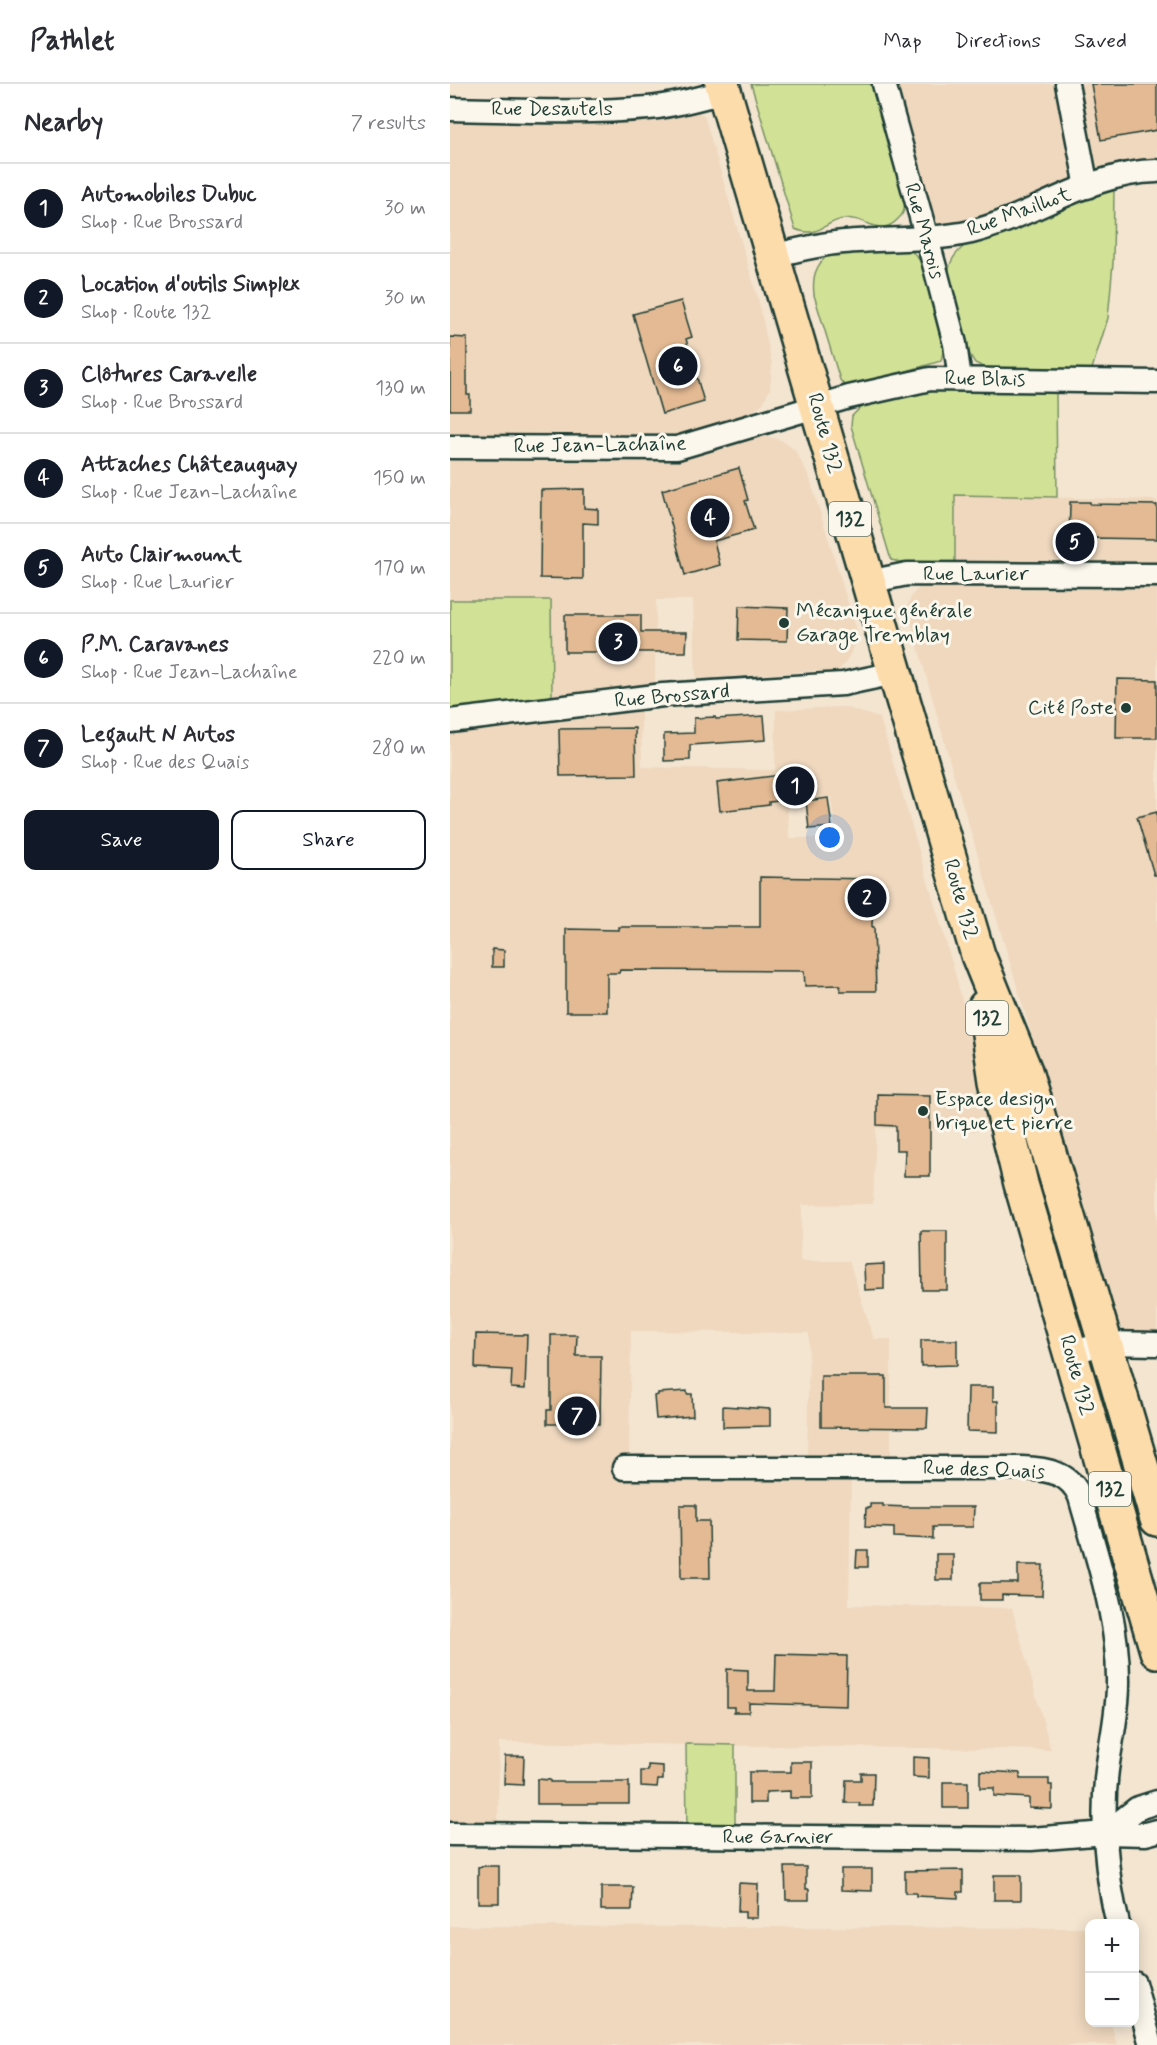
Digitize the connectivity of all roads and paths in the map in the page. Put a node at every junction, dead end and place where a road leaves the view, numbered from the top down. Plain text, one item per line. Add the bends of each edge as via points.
1 (884, 84) edge
2 (1067, 84) edge
3 (723, 88) edge
4 (450, 109) edge
5 (1157, 171) edge
6 (1087, 187) junction
7 (926, 236) junction
8 (773, 256) junction
9 (960, 379) junction
10 (1157, 382) edge
11 (817, 407) junction
12 (450, 447) edge
13 (1157, 575) edge
14 (868, 582) junction
15 (895, 673) junction
16 (450, 721) edge
17 (978, 955) junction
18 (1041, 1128) junction
19 (1010, 1137) junction
20 (1105, 1343) junction
21 (1157, 1344) edge
22 (1071, 1353) junction
23 (624, 1468) dead end
24 (1157, 1519) edge
25 (1157, 1651) edge
26 (1157, 1802) edge
27 (1157, 1831) edge
28 (1106, 1833) junction
29 (450, 1834) edge
30 (1117, 1919) edge
31 (1139, 2001) edge
32 (1151, 2045) edge

1 - 7 street, Rue Marois
2 - 6 street
3 - 4 street, Rue Desautels via 682,103 646,109
3 - 8 highway, Route 132 / 132
5 - 6 street, Rue Mailhot via 1123,175
6 - 7 street, Rue Mailhot via 991,226
7 - 8 street, Rue Mailhot via 843,242
7 - 9 street, Rue Marois
8 - 11 highway, Route 132 / 132
9 - 10 street, Rue Blais
9 - 11 street, Rue Blais via 907,382
11 - 12 street, Rue Jean-Lachaîne via 677,448
11 - 14 highway, Route 132 / 132
13 - 14 street, Rue Laurier via 907,574
14 - 15 highway, Route 132 / 132
15 - 16 street, Rue Brossard via 843,684 663,695
15 - 17 highway, Route 132 / 132
17 - 18 highway, Route 132 / 132 via 1025,1071
17 - 19 highway, Route 132 / 132 via 994,1071
18 - 19 highway
18 - 20 highway, Route 132 / 132
19 - 22 highway, Route 132 / 132
20 - 21 street
20 - 22 street
20 - 24 highway, Route 132 / 132
22 - 25 highway, Route 132 / 132
23 - 28 street, Rue des Quais via 1022,1468 1063,1476 1080,1497 1114,1623 1118,1684 1106,1782
26 - 28 street via 1138,1808
27 - 28 street, Rue Garnier
28 - 29 street, Rue Garnier via 1031,1839
28 - 30 street, Rue des Quais via 1109,1883
31 - 32 street

